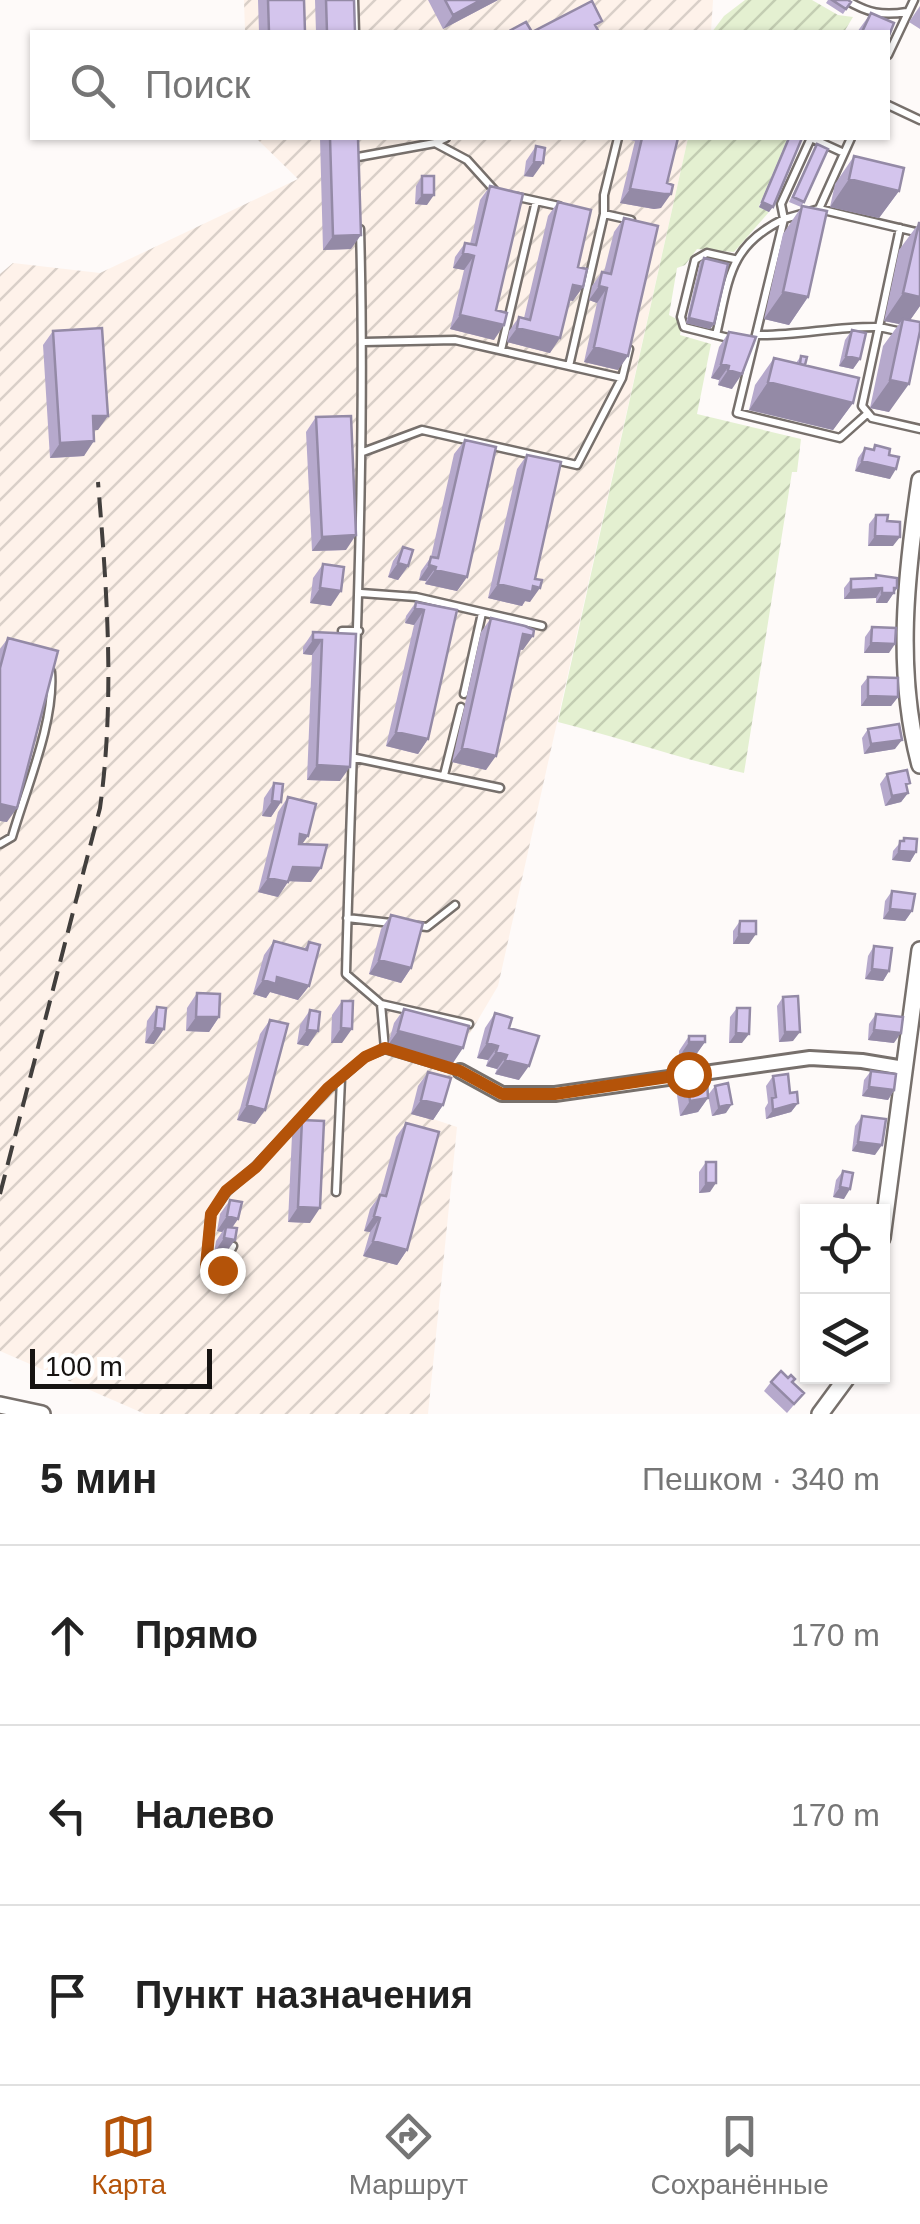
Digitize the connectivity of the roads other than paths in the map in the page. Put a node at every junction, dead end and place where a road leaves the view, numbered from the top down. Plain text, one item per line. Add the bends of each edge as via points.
1 (354, 0) edge
2 (846, 0) edge
3 (914, 0) edge
4 (907, 12) junction
5 (355, 30) edge
6 (890, 51) edge
7 (890, 107) edge
8 (920, 120) edge
9 (358, 140) edge
10 (442, 140) edge
11 (618, 140) edge
12 (809, 140) edge
13 (815, 140) edge
14 (849, 140) edge
15 (436, 143) junction
16 (844, 153) junction
17 (358, 158) junction
18 (359, 176) edge
19 (536, 201) junction
20 (565, 208) edge
21 (818, 208) junction
22 (360, 212) edge
23 (604, 214) junction
24 (784, 219) junction
25 (639, 222) edge
26 (900, 228) junction
27 (920, 233) edge
28 (734, 259) junction
29 (879, 327) junction
30 (906, 333) edge
31 (716, 334) junction
32 (754, 339) junction
33 (630, 340) edge
34 (364, 342) junction
35 (501, 350) junction
36 (569, 366) junction
37 (622, 378) junction
38 (868, 414) junction
39 (920, 429) edge
40 (363, 452) junction
41 (920, 480) edge
42 (361, 593) junction
43 (482, 613) junction
44 (542, 626) dead end
45 (342, 631) edge
46 (359, 632) junction
47 (49, 658) edge
48 (464, 694) dead end
49 (460, 707) dead end
50 (351, 757) junction
51 (920, 764) edge
52 (444, 775) junction
53 (500, 788) dead end
54 (0, 844) edge
55 (455, 905) dead end
56 (348, 918) junction
57 (396, 924) edge
58 (411, 925) edge
59 (920, 950) edge
60 (381, 1004) junction
61 (469, 1024) edge
62 (385, 1048) junction
63 (904, 1068) junction
64 (460, 1071) joint
65 (341, 1078) junction
66 (336, 1192) dead end
67 (886, 1204) edge
68 (232, 1246) edge
69 (842, 1384) edge
70 (0, 1405) edge
71 (42, 1414) edge
72 (820, 1414) edge

1 - 5 lane
2 - 4 lane via 868,13
3 - 4 lane
4 - 6 lane
7 - 8 lane
9 - 17 lane
10 - 15 lane
11 - 23 lane
12 - 24 lane via 781,204
13 - 16 lane
14 - 16 lane
15 - 17 lane
15 - 19 lane via 467,160 494,191
16 - 21 lane
17 - 18 lane
19 - 20 lane
19 - 35 lane
21 - 24 lane
21 - 26 lane
22 - 34 lane
23 - 25 lane
23 - 36 lane
24 - 28 lane
24 - 32 lane
26 - 27 lane
26 - 29 lane
28 - 31 lane
28 - 31 lane via 707,253 695,260 684,327
29 - 30 lane
29 - 32 lane
29 - 38 lane via 862,406
31 - 32 lane
32 - 38 lane via 737,413 840,438
33 - 37 lane
34 - 35 lane via 455,340
34 - 40 lane
35 - 36 lane
36 - 37 lane
37 - 40 lane via 578,465 422,430
38 - 39 lane
40 - 42 lane
41 - 51 street via 905,658 905,694
42 - 43 lane
42 - 46 lane
43 - 44 lane
43 - 48 lane
45 - 46 lane
46 - 50 lane
47 - 54 lane via 48,717 12,836
49 - 52 lane
50 - 52 lane
50 - 56 lane
52 - 53 lane
55 - 58 lane via 427,927
56 - 57 lane
56 - 60 lane via 346,974
59 - 63 street
60 - 61 lane
60 - 62 lane
62 - 64 lane
62 - 65 lane
63 - 64 street via 810,1058 555,1094 502,1094
63 - 67 street
65 - 66 lane
65 - 68 lane via 226,1191 211,1214 206,1266 222,1270
69 - 72 street
70 - 71 street

